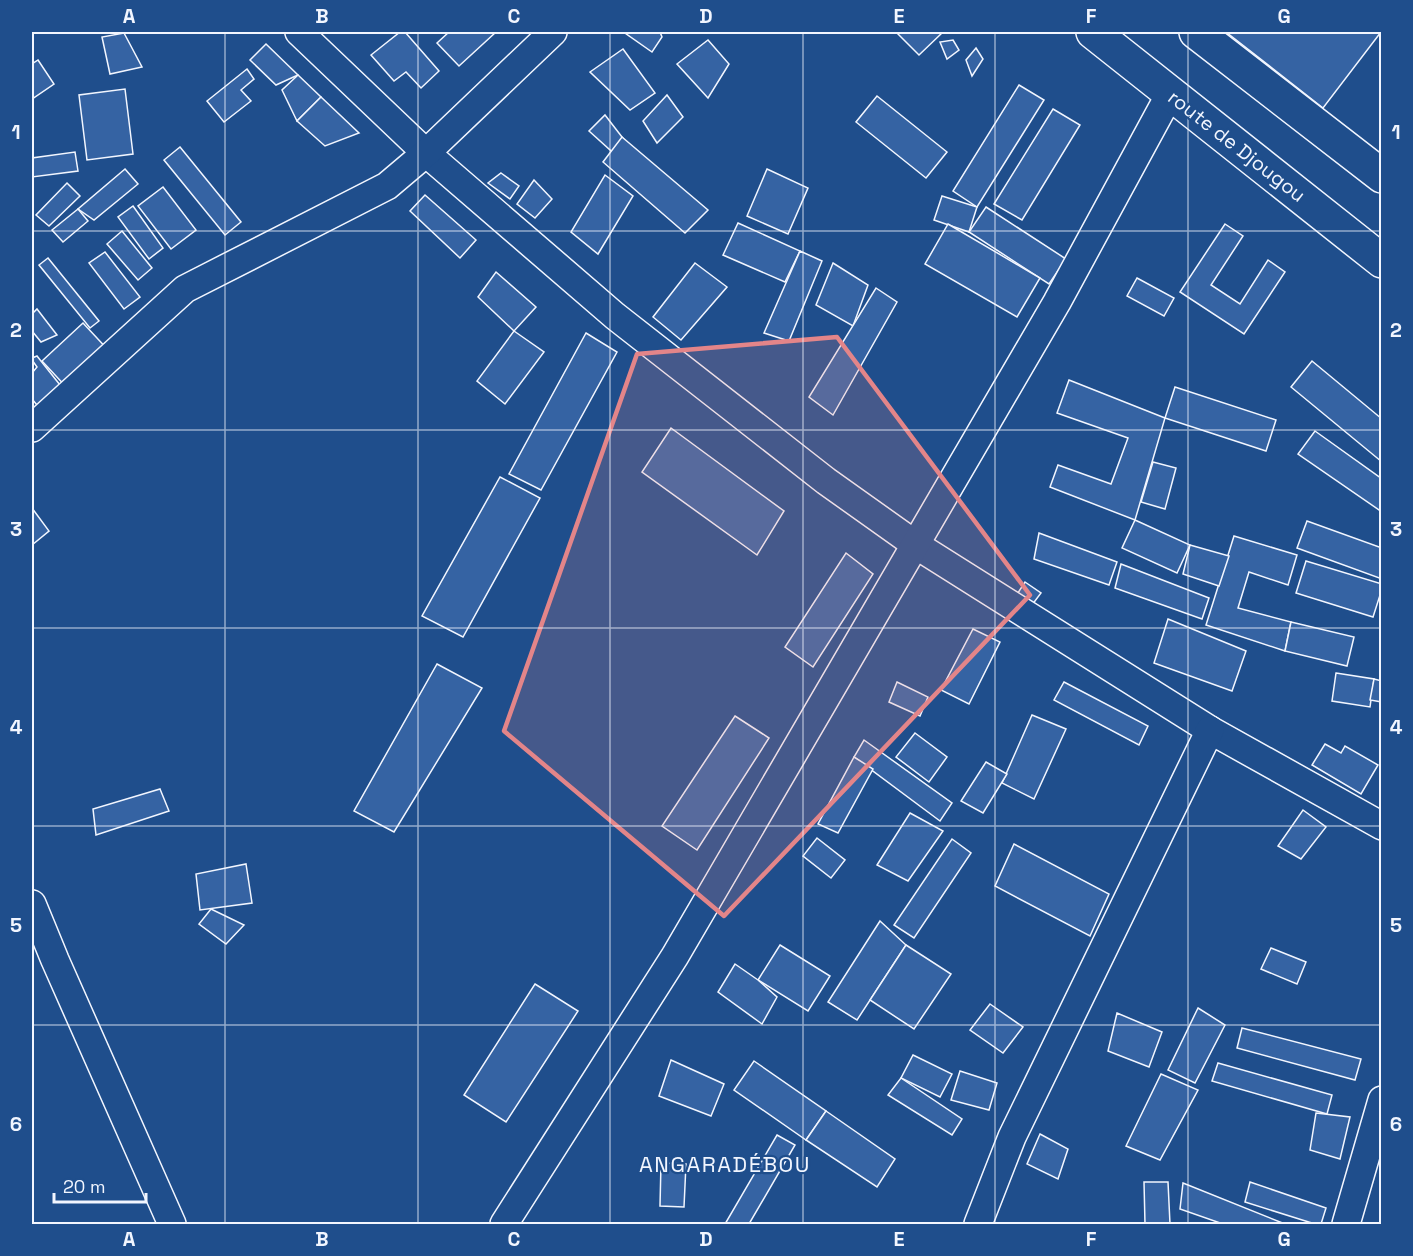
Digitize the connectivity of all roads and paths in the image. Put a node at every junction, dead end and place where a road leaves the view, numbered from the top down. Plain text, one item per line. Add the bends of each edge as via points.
1 (299, 32) edge
2 (553, 32) edge
3 (1093, 32) edge
4 (1196, 32) edge
5 (1170, 94) junction
6 (426, 153) junction
7 (1382, 176) edge
8 (1382, 261) edge
9 (32, 428) edge
10 (916, 544) junction
11 (1210, 730) junction
12 (1382, 826) edge
13 (32, 904) edge
14 (1382, 1100) edge
15 (172, 1224) edge
16 (504, 1224) edge
17 (978, 1224) edge
18 (1346, 1224) edge

1 - 6 street
2 - 6 street
3 - 5 highway, route de Djougou
4 - 7 highway
5 - 8 highway, route de Djougou
5 - 10 street via 1057,302
6 - 9 street via 387,186 185,289
6 - 10 street via 615,316 826,481
10 - 11 street
10 - 16 street via 675,956
11 - 12 street
11 - 17 street via 1012,1137
13 - 15 street
14 - 18 street

